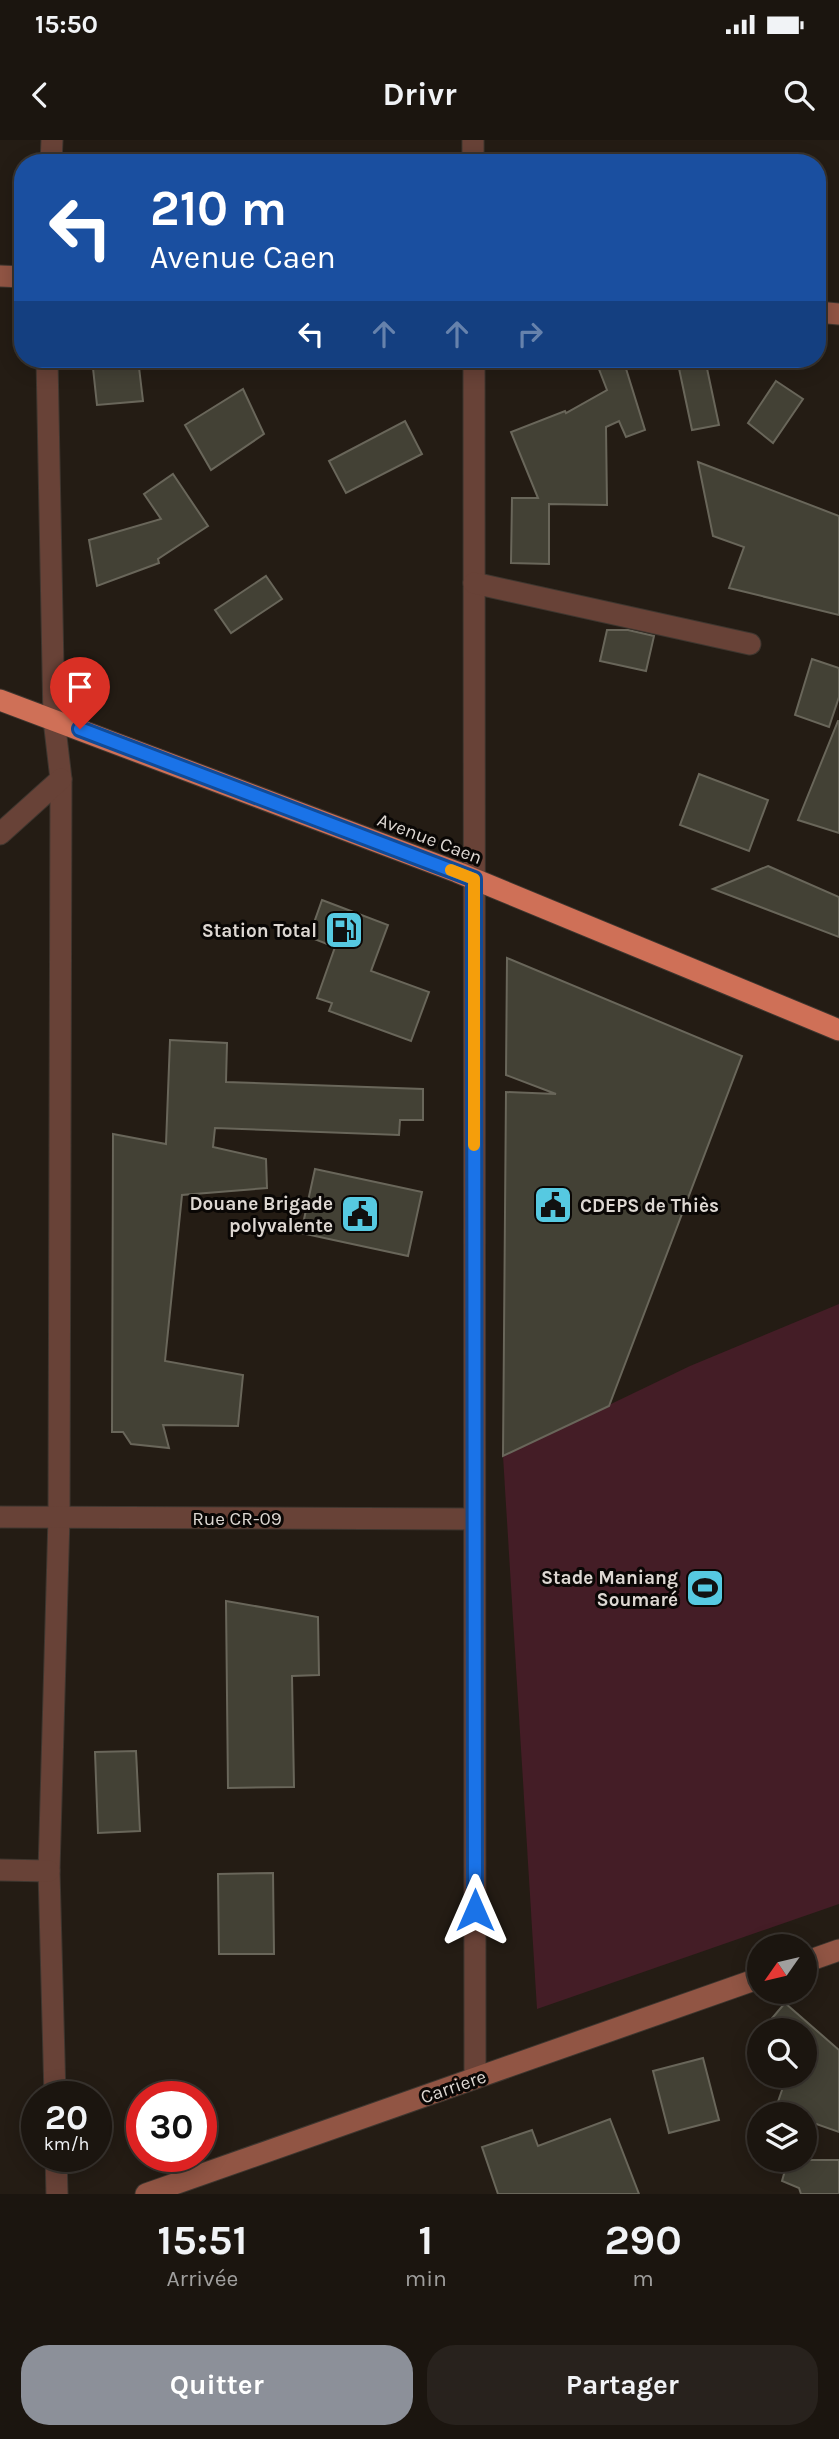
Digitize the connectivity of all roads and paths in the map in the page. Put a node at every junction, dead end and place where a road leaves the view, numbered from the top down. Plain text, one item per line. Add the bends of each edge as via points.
1 (47, 368) edge
2 (474, 368) edge
3 (474, 583) junction
4 (750, 643) dead end
5 (0, 700) edge
6 (54, 720) junction
7 (61, 779) junction
8 (0, 834) edge
9 (474, 879) junction
10 (839, 1030) edge
11 (0, 1517) edge
12 (59, 1517) junction
13 (474, 1519) junction
14 (0, 1870) edge
15 (49, 1871) junction
16 (839, 1950) edge
17 (817, 1958) edge
18 (747, 1983) edge
19 (475, 2078) junction
20 (55, 2081) edge
21 (56, 2172) edge
22 (57, 2194) edge
23 (147, 2194) edge

1 - 6 street
2 - 3 street
3 - 4 street
3 - 9 street
5 - 6 highway, Avenue Caen
6 - 7 street
6 - 9 highway, Avenue Caen
7 - 8 street
7 - 12 street
9 - 10 highway, Avenue Caen
9 - 13 street
11 - 12 street, Rue CR-09
12 - 13 street, Rue CR-09
12 - 15 street
13 - 19 street
14 - 15 street
15 - 20 street
16 - 17 street
18 - 19 street, Carriere
19 - 23 street, Carriere
21 - 22 street

